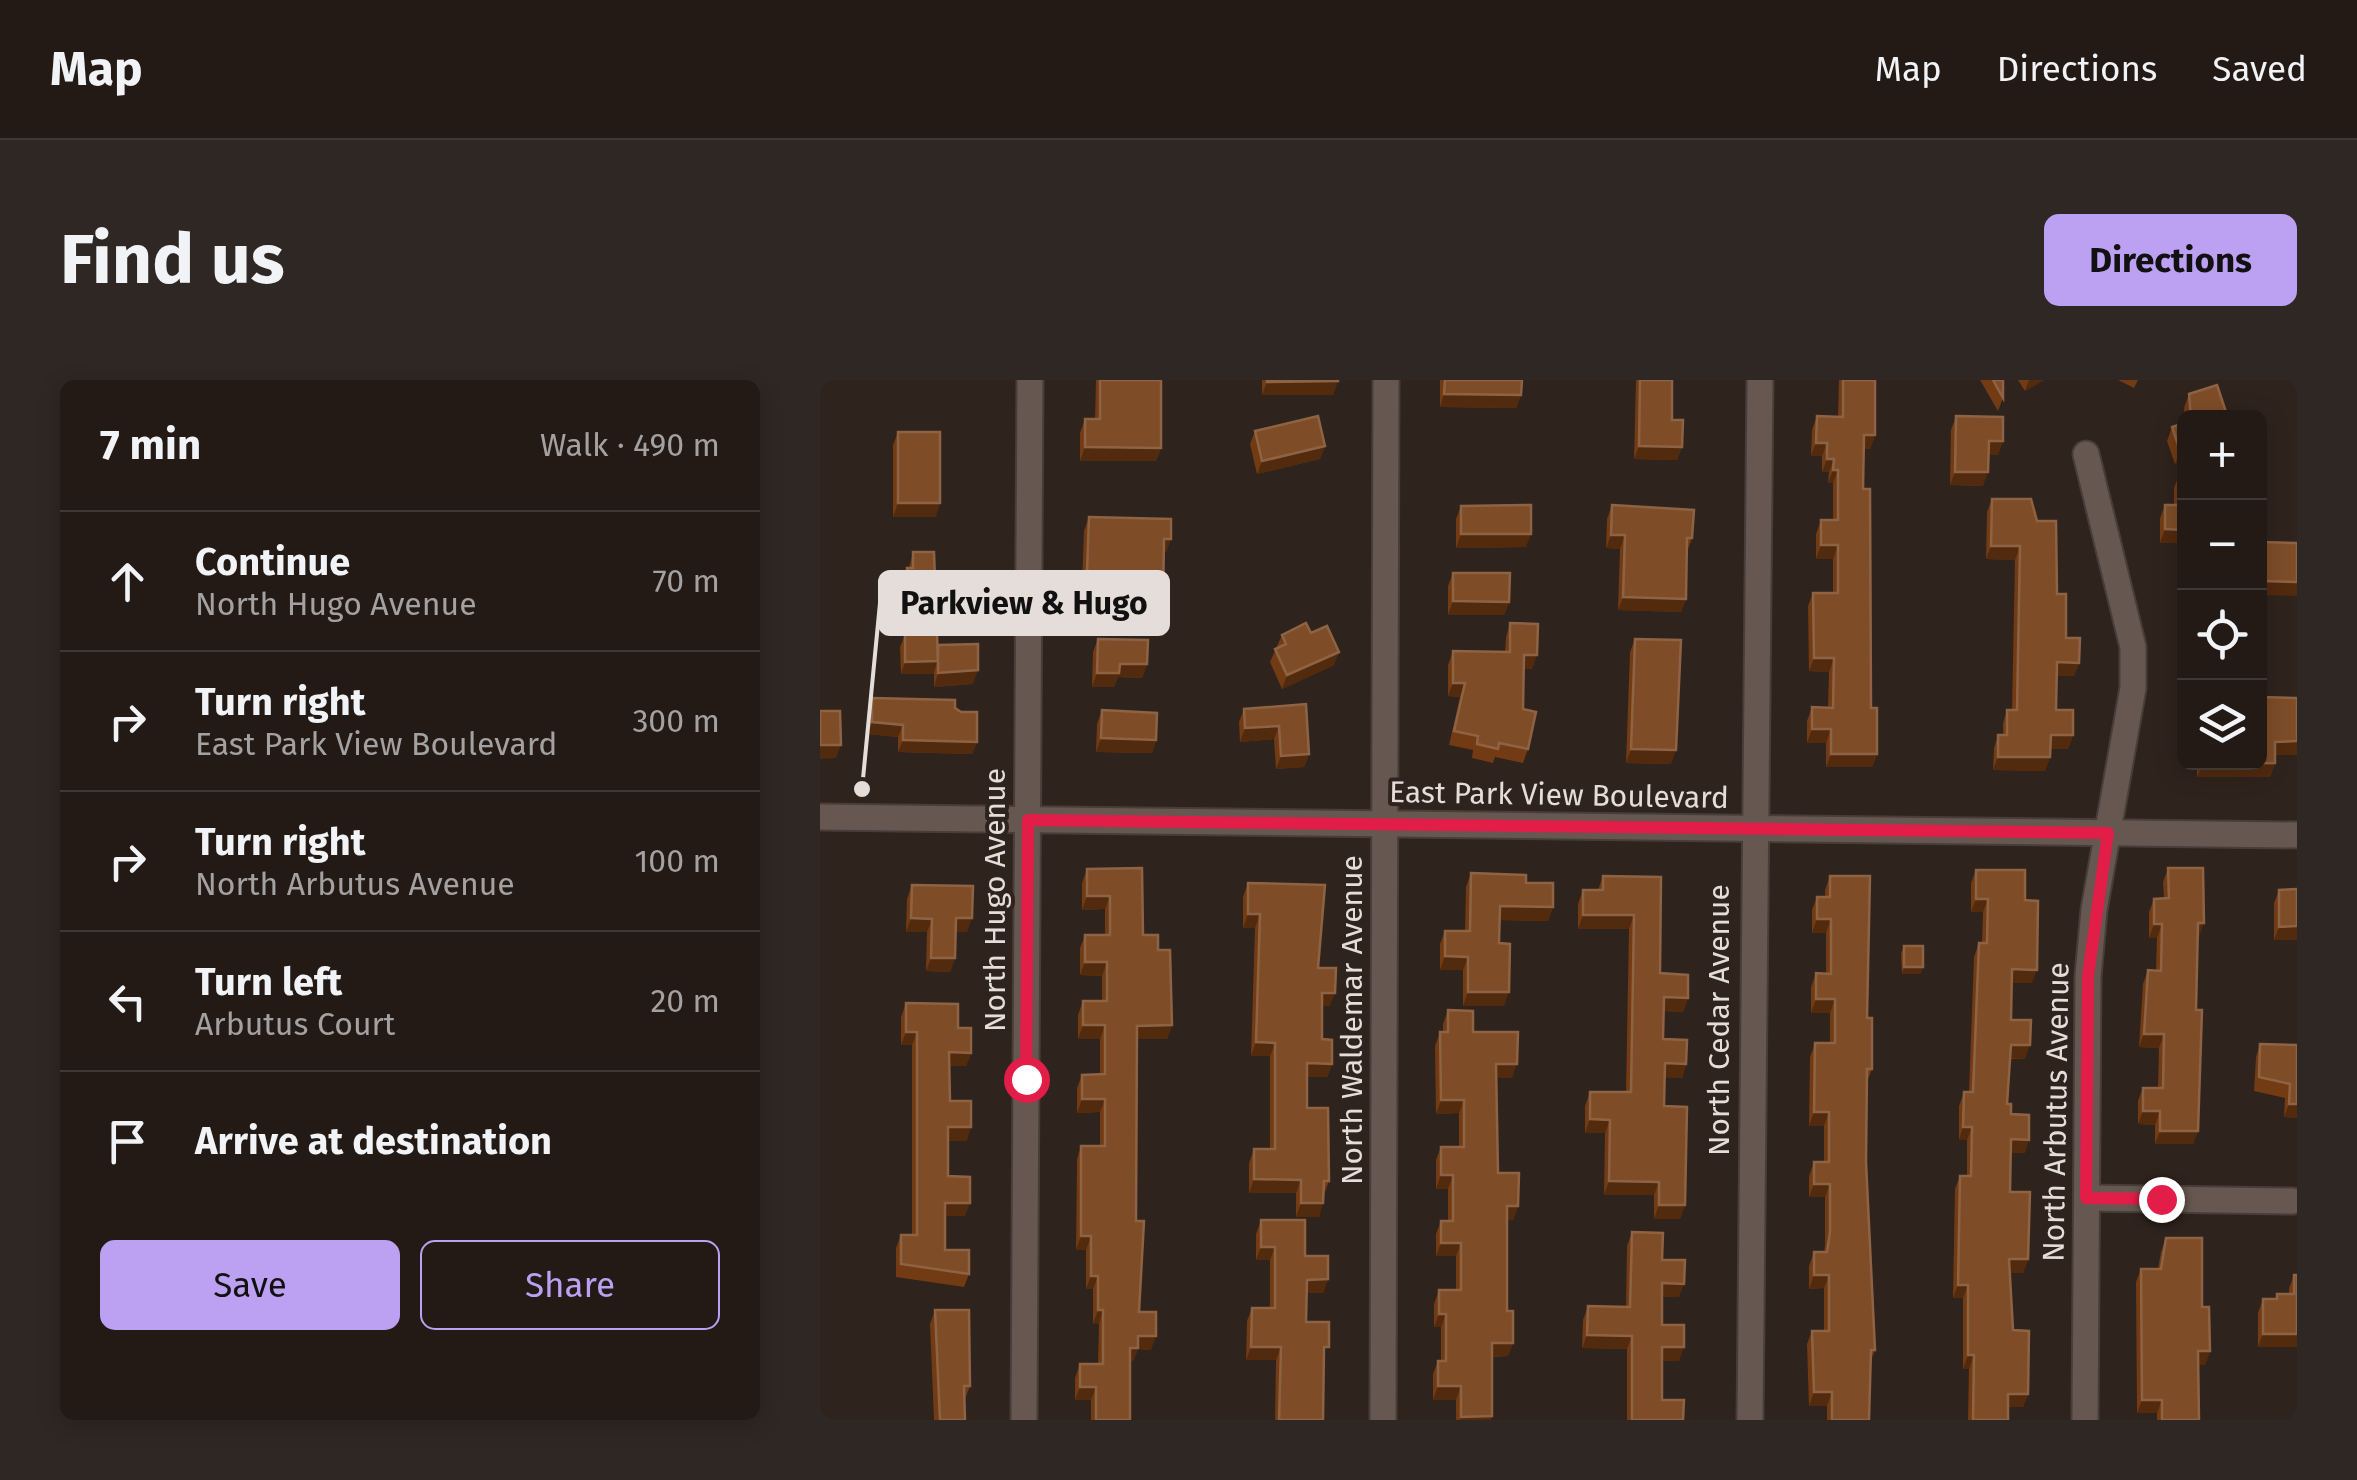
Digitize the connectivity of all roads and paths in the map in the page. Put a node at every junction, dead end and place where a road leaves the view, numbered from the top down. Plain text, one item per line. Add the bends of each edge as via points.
1 (1030, 380) edge
2 (1386, 380) edge
3 (1760, 380) edge
4 (2086, 454) dead end
5 (820, 817) edge
6 (1028, 820) junction
7 (1386, 825) junction
8 (1753, 830) junction
9 (2108, 833) junction
10 (2297, 835) edge
11 (2086, 1198) junction
12 (2292, 1201) dead end
13 (1024, 1420) edge
14 (1384, 1420) edge
15 (1750, 1420) edge
16 (2084, 1420) edge

1 - 6 street, North Hugo Avenue
2 - 7 street, North Waldemar Avenue
3 - 8 street, North Cedar Avenue
4 - 9 street, North Arbutus Avenue via 2133,648
5 - 6 street, East Park View Boulevard
6 - 7 street, East Park View Boulevard
6 - 13 street, North Hugo Avenue
7 - 8 street, East Park View Boulevard
7 - 14 street, North Waldemar Avenue
8 - 9 street, East Park View Boulevard
8 - 15 street, North Cedar Avenue
9 - 10 street, East Park View Boulevard
9 - 11 street, North Arbutus Avenue via 2088,976
11 - 12 street
11 - 16 street, North Arbutus Avenue

